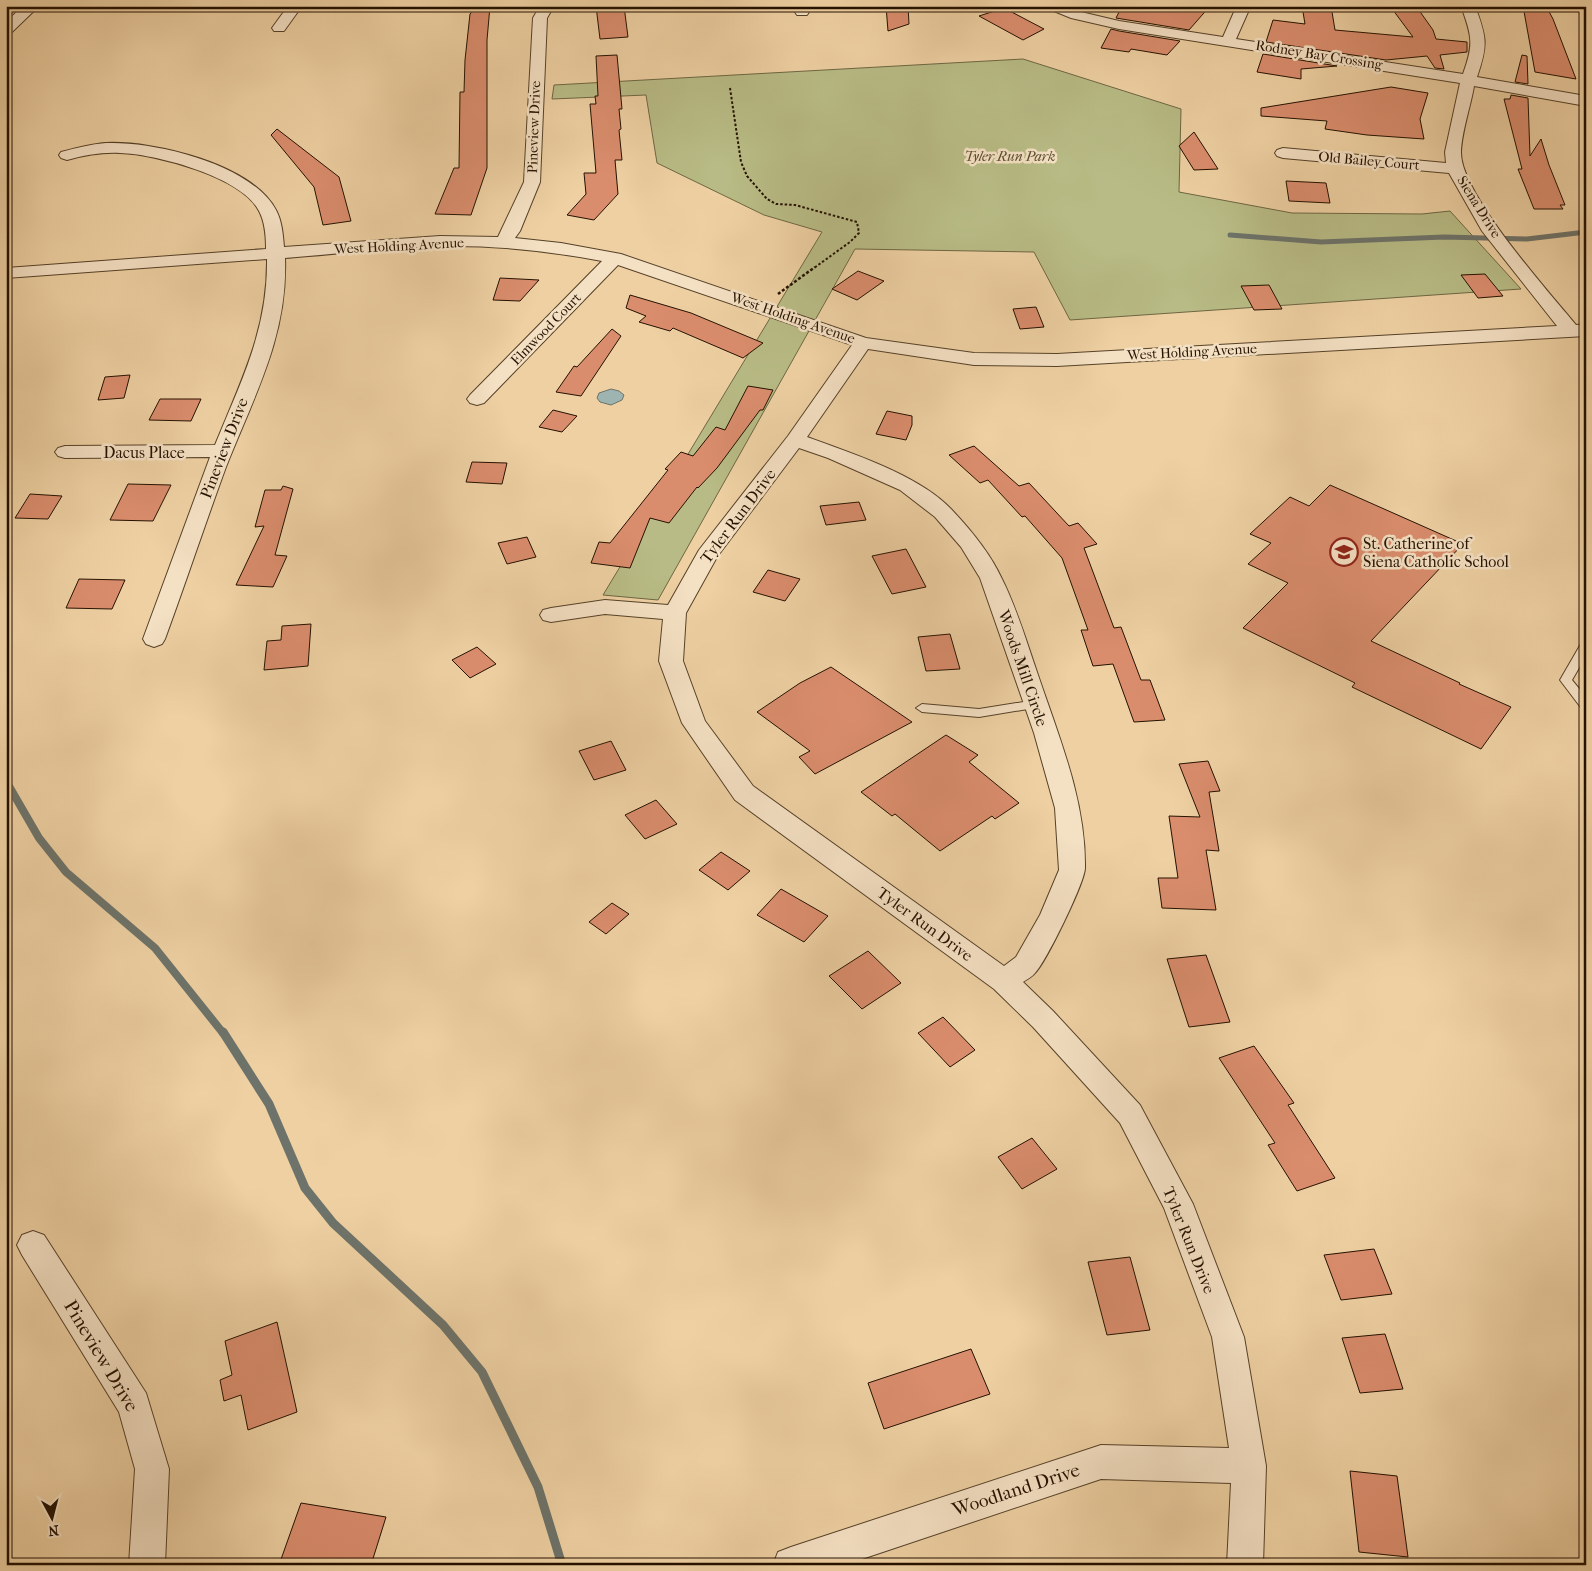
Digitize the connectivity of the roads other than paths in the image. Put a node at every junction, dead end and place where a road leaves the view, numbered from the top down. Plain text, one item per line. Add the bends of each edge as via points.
1 (32, 6) edge
2 (295, 6) edge
3 (547, 6) edge
4 (1054, 6) edge
5 (1239, 6) edge
6 (1468, 6) edge
7 (279, 28) dead end
8 (6, 30) edge
9 (1228, 41) junction
10 (1468, 80) junction
11 (1586, 101) edge
12 (1283, 153) dead end
13 (67, 155) dead end
14 (1455, 169) junction
15 (503, 242) junction
16 (275, 254) junction
17 (615, 258) junction
18 (6, 273) edge
19 (1578, 330) edge
20 (863, 343) junction
21 (477, 399) dead end
22 (795, 440) junction
23 (222, 451) junction
24 (65, 452) dead end
25 (675, 613) junction
26 (550, 615) dead end
27 (154, 639) dead end
28 (1586, 645) edge
29 (1036, 704) junction
30 (1586, 706) edge
31 (922, 708) dead end
32 (1004, 981) junction
33 (33, 1245) dead end
34 (1249, 1466) junction
35 (147, 1565) edge
36 (791, 1565) edge
37 (1245, 1565) edge

1 - 8 street
2 - 7 street
3 - 15 street, Pineview Drive via 540,18 532,182
4 - 9 street, Rodney Bay Crossing via 1076,16 1119,25
5 - 9 street via 1241,12
6 - 10 street, Siena Drive via 1478,33 1478,53
9 - 10 street, Rodney Bay Crossing
10 - 11 street, Rodney Bay Crossing
10 - 14 street, Siena Drive via 1453,152
12 - 14 street, Old Bailey Court
13 - 16 street, Pineview Drive via 93,149 135,150 190,161 235,179 268,210
14 - 19 street, Siena Drive via 1488,227
15 - 16 street, West Holding Avenue via 440,241
15 - 17 street, West Holding Avenue
16 - 18 street, West Holding Avenue
16 - 23 street, Pineview Drive via 274,308 266,340
17 - 20 street, West Holding Avenue
17 - 21 street, Elmwood Court
19 - 20 street, West Holding Avenue via 1057,360 974,359
20 - 22 street, Tyler Run Drive
22 - 25 street, Tyler Run Drive via 707,555
22 - 29 street, Woods Mill Circle via 907,486 942,512 969,543 991,578
23 - 24 street, Dacus Place
23 - 27 street, Pineview Drive
25 - 26 street via 605,606
25 - 32 street, Tyler Run Drive via 671,661 694,723 744,793
28 - 30 lane via 1566,680
29 - 31 lane via 979,713
29 - 32 street, Woods Mill Circle via 1068,808 1072,870 1053,917 1026,965
32 - 34 street, Tyler Run Drive via 1130,1114 1178,1204 1228,1337
33 - 35 street, Pineview Drive via 134,1405 152,1469
34 - 36 street, Woodland Drive via 1101,1462
34 - 37 street, Tyler Run Drive

